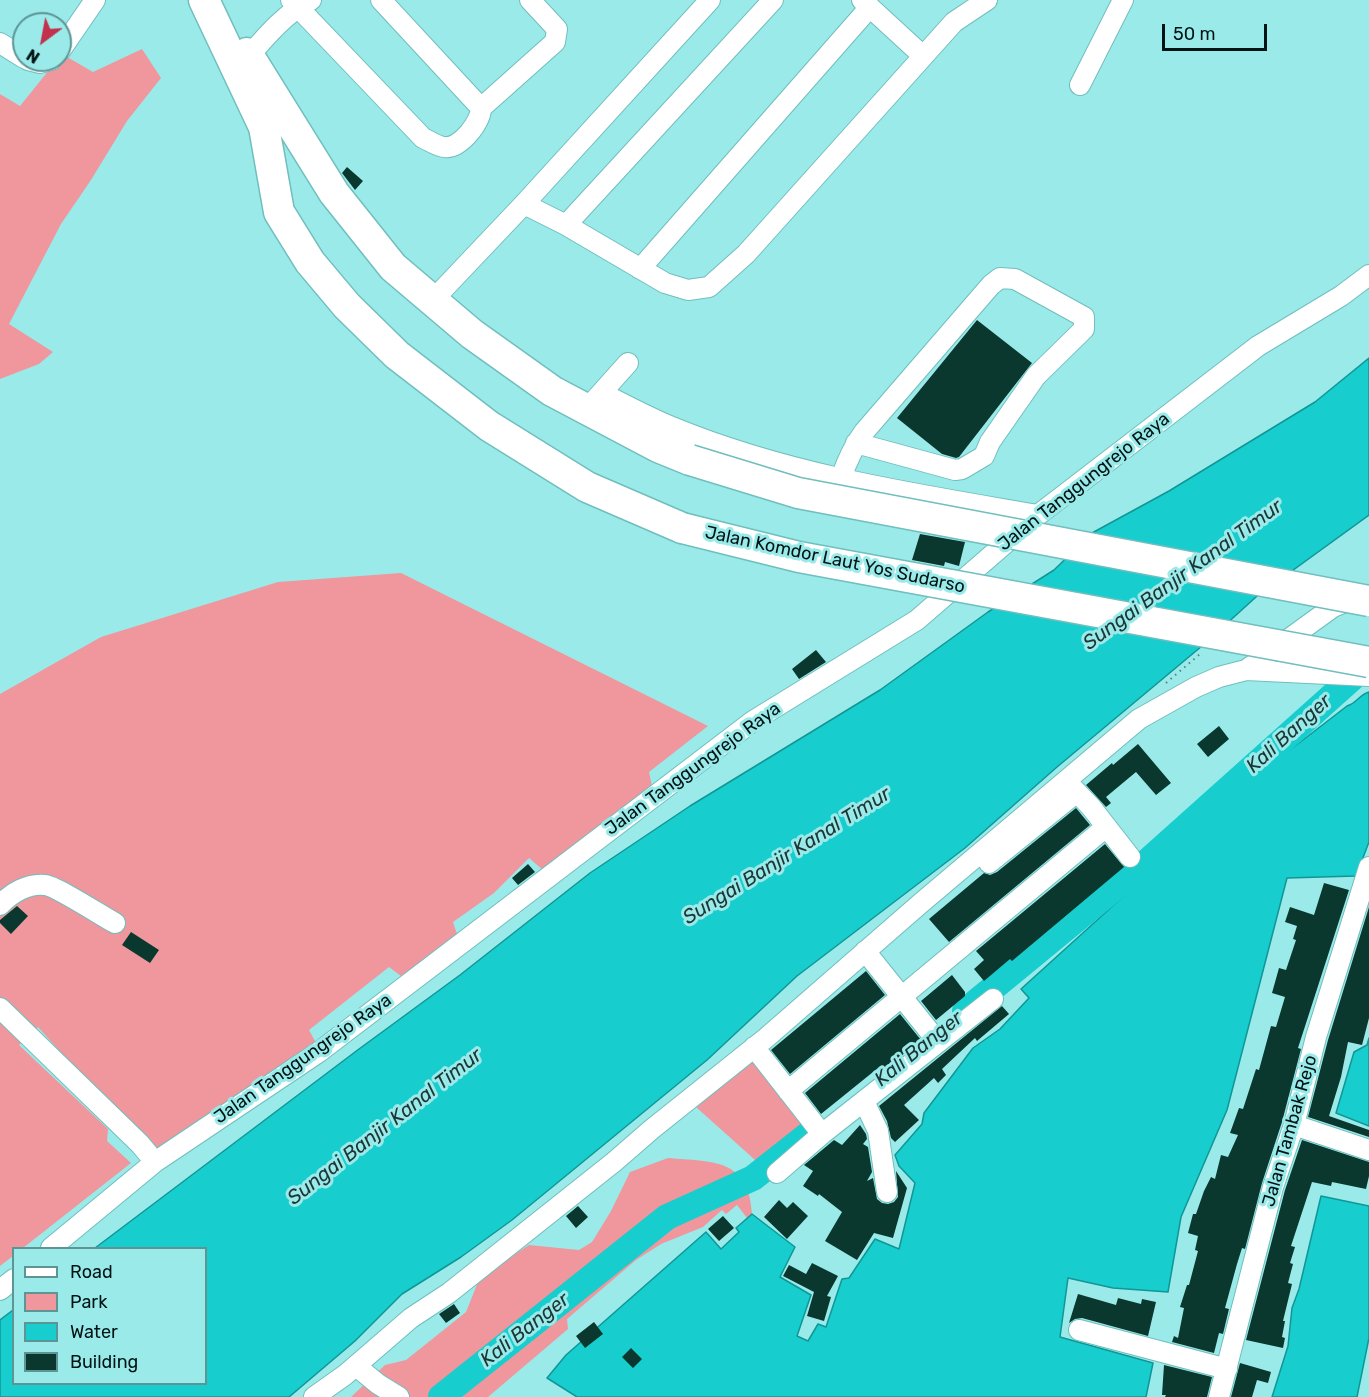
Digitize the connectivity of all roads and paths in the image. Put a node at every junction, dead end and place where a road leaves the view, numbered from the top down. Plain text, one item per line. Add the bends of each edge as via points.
1 (95, 0) edge
2 (204, 0) edge
3 (219, 0) edge
4 (381, 0) edge
5 (530, 0) edge
6 (711, 0) edge
7 (773, 0) edge
8 (987, 0) edge
9 (1123, 0) edge
10 (300, 2) edge
11 (866, 4) edge
12 (72, 34) edge
13 (923, 56) junction
14 (249, 57) junction
15 (1080, 85) dead end
16 (482, 108) junction
17 (524, 204) junction
18 (566, 225) junction
19 (640, 269) junction
20 (1369, 275) edge
21 (433, 300) junction
22 (628, 363) dead end
23 (594, 401) junction
24 (856, 443) junction
25 (841, 478) junction
26 (1038, 515) junction
27 (1369, 592) edge
28 (1369, 601) edge
29 (1369, 662) edge
30 (1246, 670) junction
31 (1369, 676) edge
32 (1071, 786) junction
33 (1106, 828) junction
34 (1130, 857) dead end
35 (1369, 867) edge
36 (0, 905) edge
37 (115, 923) dead end
38 (868, 955) junction
39 (902, 996) junction
40 (993, 999) dead end
41 (0, 1008) edge
42 (938, 1042) junction
43 (757, 1051) junction
44 (788, 1091) junction
45 (864, 1101) junction
46 (1294, 1125) junction
47 (822, 1134) junction
48 (1369, 1150) edge
49 (155, 1162) junction
50 (777, 1173) dead end
51 (887, 1192) dead end
52 (52, 1247) edge
53 (12, 1281) edge
54 (0, 1290) edge
55 (1079, 1330) dead end
56 (356, 1366) junction
57 (1227, 1369) junction
58 (314, 1397) edge
59 (399, 1397) edge
60 (1218, 1397) edge

1 - 12 street
2 - 29 highway, Jalan Komdor Laut Yos Sudarso, bridge via 264,127 279,212 310,262 347,306 397,355 489,426 586,487 682,528 799,556
3 - 14 highway
4 - 16 street
5 - 16 street via 556,29 555,42
6 - 17 street
7 - 18 street
8 - 13 street via 954,22
9 - 15 street
10 - 14 street
10 - 16 street via 423,138 445,147 457,145 478,123
11 - 13 street
11 - 19 street
13 - 19 street via 746,254 709,287 688,290
14 - 21 highway via 334,193 393,267
17 - 18 street
17 - 21 street
18 - 19 street
20 - 26 street, Jalan Tanggungrejo Raya via 1258,346
21 - 23 highway via 472,334 552,391
22 - 23 street
23 - 25 street via 725,446
23 - 28 highway, bridge via 658,447 798,493
24 - 24 street via 1000,278 1015,279 1084,317 1084,329 1036,376 984,456 968,466 955,470
24 - 25 street
25 - 26 street
26 - 49 street, Jalan Tanggungrejo Raya via 917,620 753,721 319,1052
27 - 30 street via 1333,607
30 - 31 street
30 - 32 street via 1211,680 1139,719
32 - 33 street
32 - 38 street
33 - 34 street
33 - 39 street
35 - 46 street, Jalan Tambak Rejo via 1316,1037
36 - 37 street via 24,888 48,885
38 - 39 street
38 - 43 street
39 - 42 street
39 - 44 street
40 - 42 street
41 - 49 street
42 - 45 street
43 - 44 street
43 - 56 street via 652,1129 449,1293 411,1318
44 - 47 street
45 - 47 street
45 - 51 street via 878,1131
46 - 48 street
46 - 57 street, Jalan Tambak Rejo via 1273,1187
47 - 50 street
49 - 52 street, Jalan Tanggungrejo Raya
53 - 54 street
55 - 57 street
56 - 58 street
56 - 59 street
57 - 60 street, Jalan Tambak Rejo

